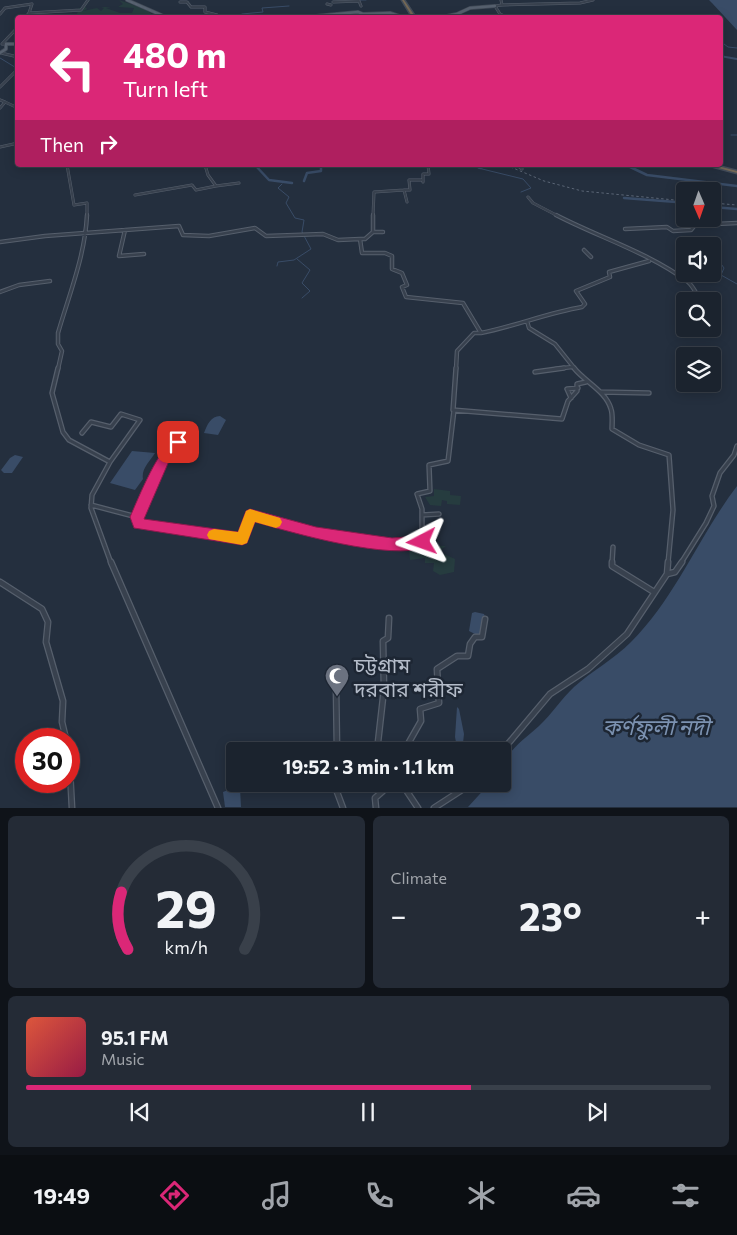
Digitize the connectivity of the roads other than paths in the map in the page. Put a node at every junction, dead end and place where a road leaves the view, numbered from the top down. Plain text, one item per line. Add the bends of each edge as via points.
1 (88, 0) edge
2 (127, 0) edge
3 (403, 0) edge
4 (501, 0) edge
5 (593, 0) edge
6 (180, 2) dead end
7 (333, 2) dead end
8 (326, 4) dead end
9 (331, 5) dead end
10 (360, 6) dead end
11 (496, 6) junction
12 (502, 6) junction
13 (29, 13) joint
14 (0, 14) edge
15 (497, 14) dead end
16 (500, 14) joint
17 (161, 15) edge
18 (217, 15) edge
19 (326, 15) edge
20 (396, 15) edge
21 (413, 15) edge
22 (453, 15) edge
23 (15, 30) edge
24 (6, 44) junction
25 (15, 44) edge
26 (1, 53) edge
27 (15, 56) edge
28 (15, 72) edge
29 (0, 87) edge
30 (0, 100) edge
31 (4, 102) junction
32 (15, 107) edge
33 (0, 108) edge
34 (15, 144) edge
35 (0, 148) edge
36 (67, 167) edge
37 (206, 167) edge
38 (428, 167) edge
39 (520, 167) edge
40 (717, 167) edge
41 (522, 169) dead end
42 (737, 172) edge
43 (239, 183) dead end
44 (216, 186) junction
45 (404, 190) junction
46 (135, 195) dead end
47 (528, 197) dead end
48 (407, 202) dead end
49 (737, 223) edge
50 (625, 228) dead end
51 (124, 230) junction
52 (373, 232) junction
53 (383, 232) dead end
54 (86, 233) junction
55 (360, 239) junction
56 (0, 242) edge
57 (584, 250) dead end
58 (144, 254) dead end
59 (591, 257) dead end
60 (649, 261) junction
61 (50, 281) dead end
62 (0, 292) edge
63 (695, 292) edge
64 (527, 321) junction
65 (481, 333) junction
66 (573, 367) junction
67 (535, 372) dead end
68 (586, 381) junction
69 (578, 388) junction
70 (600, 392) junction
71 (649, 393) dead end
72 (571, 399) junction
73 (454, 410) junction
74 (82, 433) dead end
75 (185, 434) dead end
76 (737, 446) edge
77 (110, 462) junction
78 (91, 505) junction
79 (439, 514) dead end
80 (422, 515) junction
81 (137, 517) junction
82 (613, 548) dead end
83 (667, 574) junction
84 (0, 582) edge
85 (654, 592) junction
86 (389, 618) dead end
87 (485, 619) dead end
88 (334, 682) dead end
89 (63, 728) edge
90 (337, 742) edge
91 (378, 742) edge
92 (409, 742) edge
93 (510, 742) edge
94 (337, 792) edge
95 (383, 792) edge
96 (407, 792) edge
97 (459, 792) edge
98 (71, 793) edge
99 (72, 808) edge
100 (218, 808) edge
101 (344, 808) edge
102 (376, 808) edge
103 (418, 808) edge
104 (434, 808) edge

1 - 13 street via 80,10
2 - 17 main road
3 - 21 highway
4 - 12 street
5 - 12 street
6 - 18 street via 188,2 191,7 205,8 205,12
7 - 10 street via 359,1
8 - 9 street
11 - 12 street
11 - 16 street
11 - 22 main road via 465,9
13 - 14 street via 32,4 6,8
15 - 16 street
19 - 20 main road via 358,12
23 - 24 street via 3,42
24 - 25 main road
24 - 26 main road
26 - 27 street
28 - 29 street
30 - 31 street
31 - 32 street
31 - 33 street
34 - 35 street
36 - 54 street via 74,204 87,203
37 - 44 street
38 - 45 street via 429,174 423,174 423,181 409,180 410,190
39 - 41 street
40 - 42 highway
43 - 44 street
44 - 46 street via 196,190 192,185
45 - 48 street
45 - 52 street via 374,192
47 - 60 street via 563,219 600,234
49 - 50 street via 694,225 692,229 676,231 667,227
51 - 54 street
51 - 55 street via 179,226 183,235 209,236 255,228 266,236 323,234 338,240
51 - 58 street via 119,256
52 - 53 street
52 - 55 street
54 - 56 street
54 - 77 street via 58,333 62,352 52,393 63,432 69,440
55 - 65 street via 362,253 392,256 392,269 402,273 407,284 402,287 406,297 463,303
57 - 59 street
60 - 63 street via 690,283
60 - 64 street via 609,272 610,277 577,291 585,304 582,307 551,312
61 - 62 street via 19,285
64 - 65 street
64 - 66 street via 529,328 555,344
65 - 73 street via 474,333 457,351
66 - 67 street
66 - 68 street
68 - 69 street via 577,384
68 - 70 street
69 - 72 street
69 - 72 street via 567,389
70 - 71 street
70 - 83 street via 611,408 612,429 639,445 669,455 673,510
72 - 73 street via 562,419
73 - 80 street via 448,461 429,465 430,491 417,494
74 - 77 street via 91,422 111,427 121,414 140,420
75 - 81 street via 165,458
76 - 83 street via 718,478 712,496 714,506 706,523 675,572
77 - 78 street via 92,495
78 - 81 street
78 - 100 street via 120,586
79 - 80 street
80 - 81 street via 422,542 409,544 316,533 250,515 242,539 139,524
82 - 85 street via 612,566
83 - 85 street
84 - 89 street via 42,609 48,622 46,642 63,701
85 - 93 street via 627,634 588,669 550,694
86 - 91 street via 388,638 383,641 384,689
87 - 92 street via 482,637 475,637 468,656 457,656 436,669 439,703 420,709 420,721
88 - 90 street
94 - 101 street
95 - 102 street via 376,798
96 - 103 street
97 - 104 street
98 - 99 street

